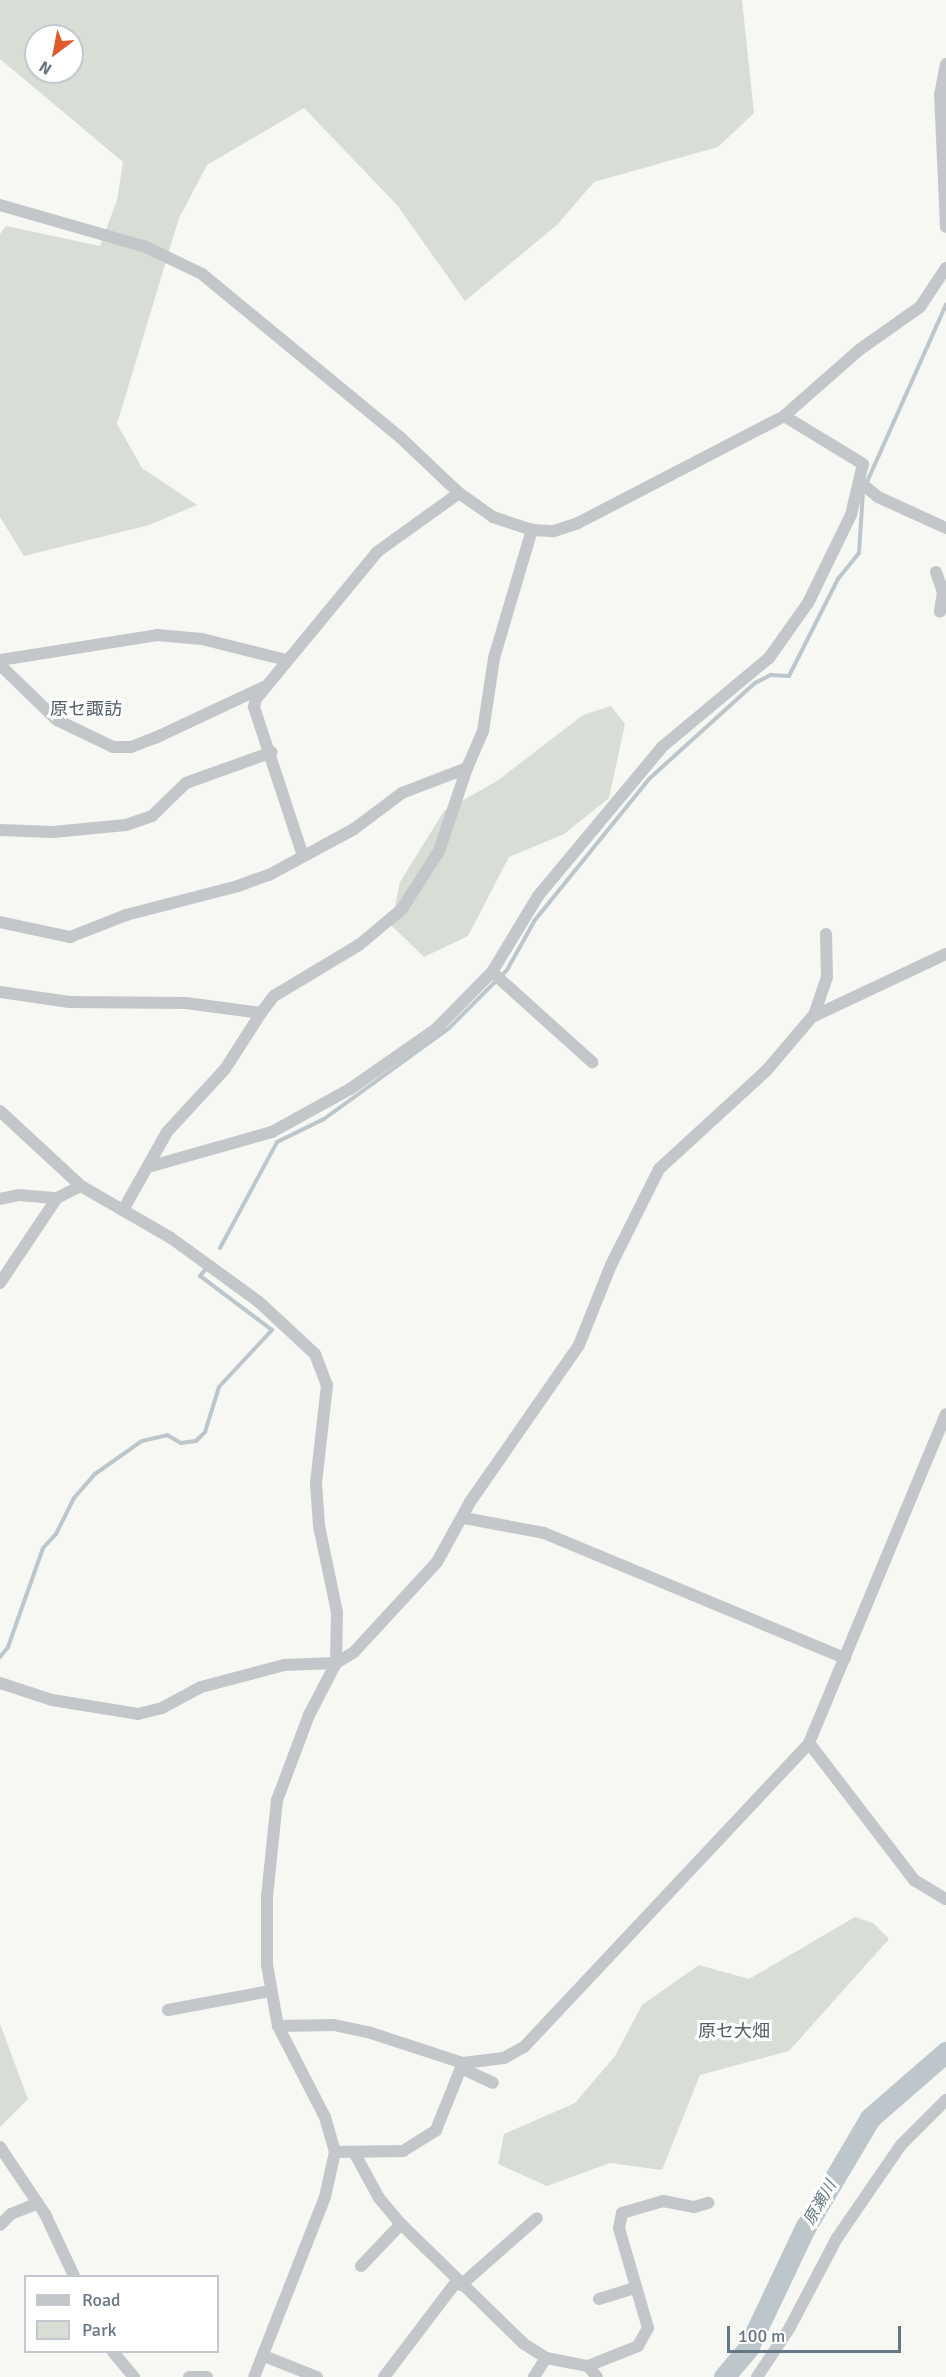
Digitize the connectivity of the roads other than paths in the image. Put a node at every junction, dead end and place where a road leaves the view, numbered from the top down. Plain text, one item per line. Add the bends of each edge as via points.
1 (946, 64) edge
2 (943, 112) edge
3 (0, 205) edge
4 (946, 227) edge
5 (946, 268) edge
6 (784, 416) junction
7 (859, 481) junction
8 (459, 493) junction
9 (945, 525) edge
10 (532, 530) junction
11 (936, 572) dead end
12 (940, 612) dead end
13 (0, 660) edge
14 (286, 660) junction
15 (0, 665) edge
16 (264, 687) junction
17 (272, 752) junction
18 (467, 768) junction
19 (0, 830) edge
20 (302, 853) junction
21 (0, 922) edge
22 (826, 934) dead end
23 (946, 954) edge
24 (498, 976) junction
25 (0, 992) edge
26 (261, 1013) junction
27 (814, 1016) junction
28 (592, 1062) dead end
29 (0, 1111) edge
30 (148, 1167) junction
31 (81, 1186) junction
32 (57, 1198) junction
33 (0, 1199) edge
34 (123, 1210) junction
35 (0, 1283) edge
36 (946, 1414) edge
37 (464, 1518) junction
38 (845, 1658) junction
39 (336, 1663) junction
40 (0, 1683) edge
41 (809, 1743) junction
42 (946, 1899) edge
43 (270, 1991) junction
44 (168, 2010) dead end
45 (278, 2026) junction
46 (462, 2066) junction
47 (493, 2083) dead end
48 (946, 2100) edge
49 (0, 2147) edge
50 (335, 2152) junction
51 (355, 2154) junction
52 (38, 2203) junction
53 (708, 2203) dead end
54 (537, 2218) dead end
55 (401, 2224) junction
56 (0, 2225) edge
57 (361, 2266) dead end
58 (73, 2275) edge
59 (459, 2283) junction
60 (636, 2288) junction
61 (599, 2299) dead end
62 (114, 2353) edge
63 (264, 2356) junction
64 (546, 2358) junction
65 (588, 2366) junction
66 (763, 2375) edge
67 (134, 2377) edge
68 (189, 2377) edge
69 (207, 2377) edge
70 (254, 2377) edge
71 (317, 2377) edge
72 (384, 2377) edge
73 (534, 2377) edge
74 (597, 2377) edge

1 - 2 street
2 - 4 street
3 - 8 street via 146,247 202,274 402,439
5 - 6 street via 920,307 859,350
6 - 7 street via 863,464
6 - 10 street via 578,523 554,531
7 - 9 street via 878,497
7 - 24 street via 851,515 808,603 785,638 769,658 662,747 538,896
8 - 10 street via 493,518
8 - 14 street via 388,542
10 - 18 street via 494,658 483,731
11 - 12 street via 943,592
13 - 14 street via 157,635 202,639
14 - 16 street
15 - 16 street via 57,720 113,747 131,747 155,738
16 - 17 street via 254,707
17 - 19 street via 186,783 161,810 132,823 53,832
17 - 20 street
18 - 20 street via 402,793 354,829
18 - 26 street via 439,851 402,909 359,945 274,996
20 - 21 street via 248,883 126,915 70,937
22 - 27 street via 827,977
23 - 27 street
24 - 28 street
24 - 30 street via 436,1029 310,1114 240,1144 182,1155
25 - 26 street via 69,1002 186,1004
26 - 30 street via 225,1069 167,1132
27 - 37 street via 766,1071 659,1169 611,1265 579,1344
29 - 31 street
30 - 34 street
31 - 32 street
31 - 34 street
32 - 33 street
32 - 35 street
34 - 39 street via 233,1281 299,1336 324,1370 328,1398 316,1483 319,1526 338,1612
36 - 38 street
37 - 38 street via 544,1533
37 - 39 street via 436,1562 396,1611
38 - 41 street
39 - 40 street via 284,1665 201,1687 162,1708 138,1714 52,1700
39 - 43 street via 309,1714 271,1829 267,1896
41 - 42 street via 914,1880
41 - 46 street via 524,2047 504,2058
43 - 44 street
43 - 45 street
45 - 46 street via 334,2025 371,2033
45 - 50 street via 325,2117
46 - 47 street
46 - 51 street via 436,2130 403,2151
48 - 66 street via 901,2145 837,2238
49 - 52 street
50 - 51 street
50 - 63 street via 325,2197
51 - 55 street via 379,2198
52 - 56 street via 11,2214
52 - 58 street
53 - 60 street via 694,2207 663,2201 622,2213 618,2221
54 - 59 street
55 - 57 street
55 - 59 street
59 - 64 street
59 - 72 street
60 - 61 street
60 - 65 street via 648,2328 646,2338 627,2352
62 - 67 street
63 - 70 street
63 - 71 street
64 - 65 street
64 - 73 street
65 - 74 street
68 - 69 street

